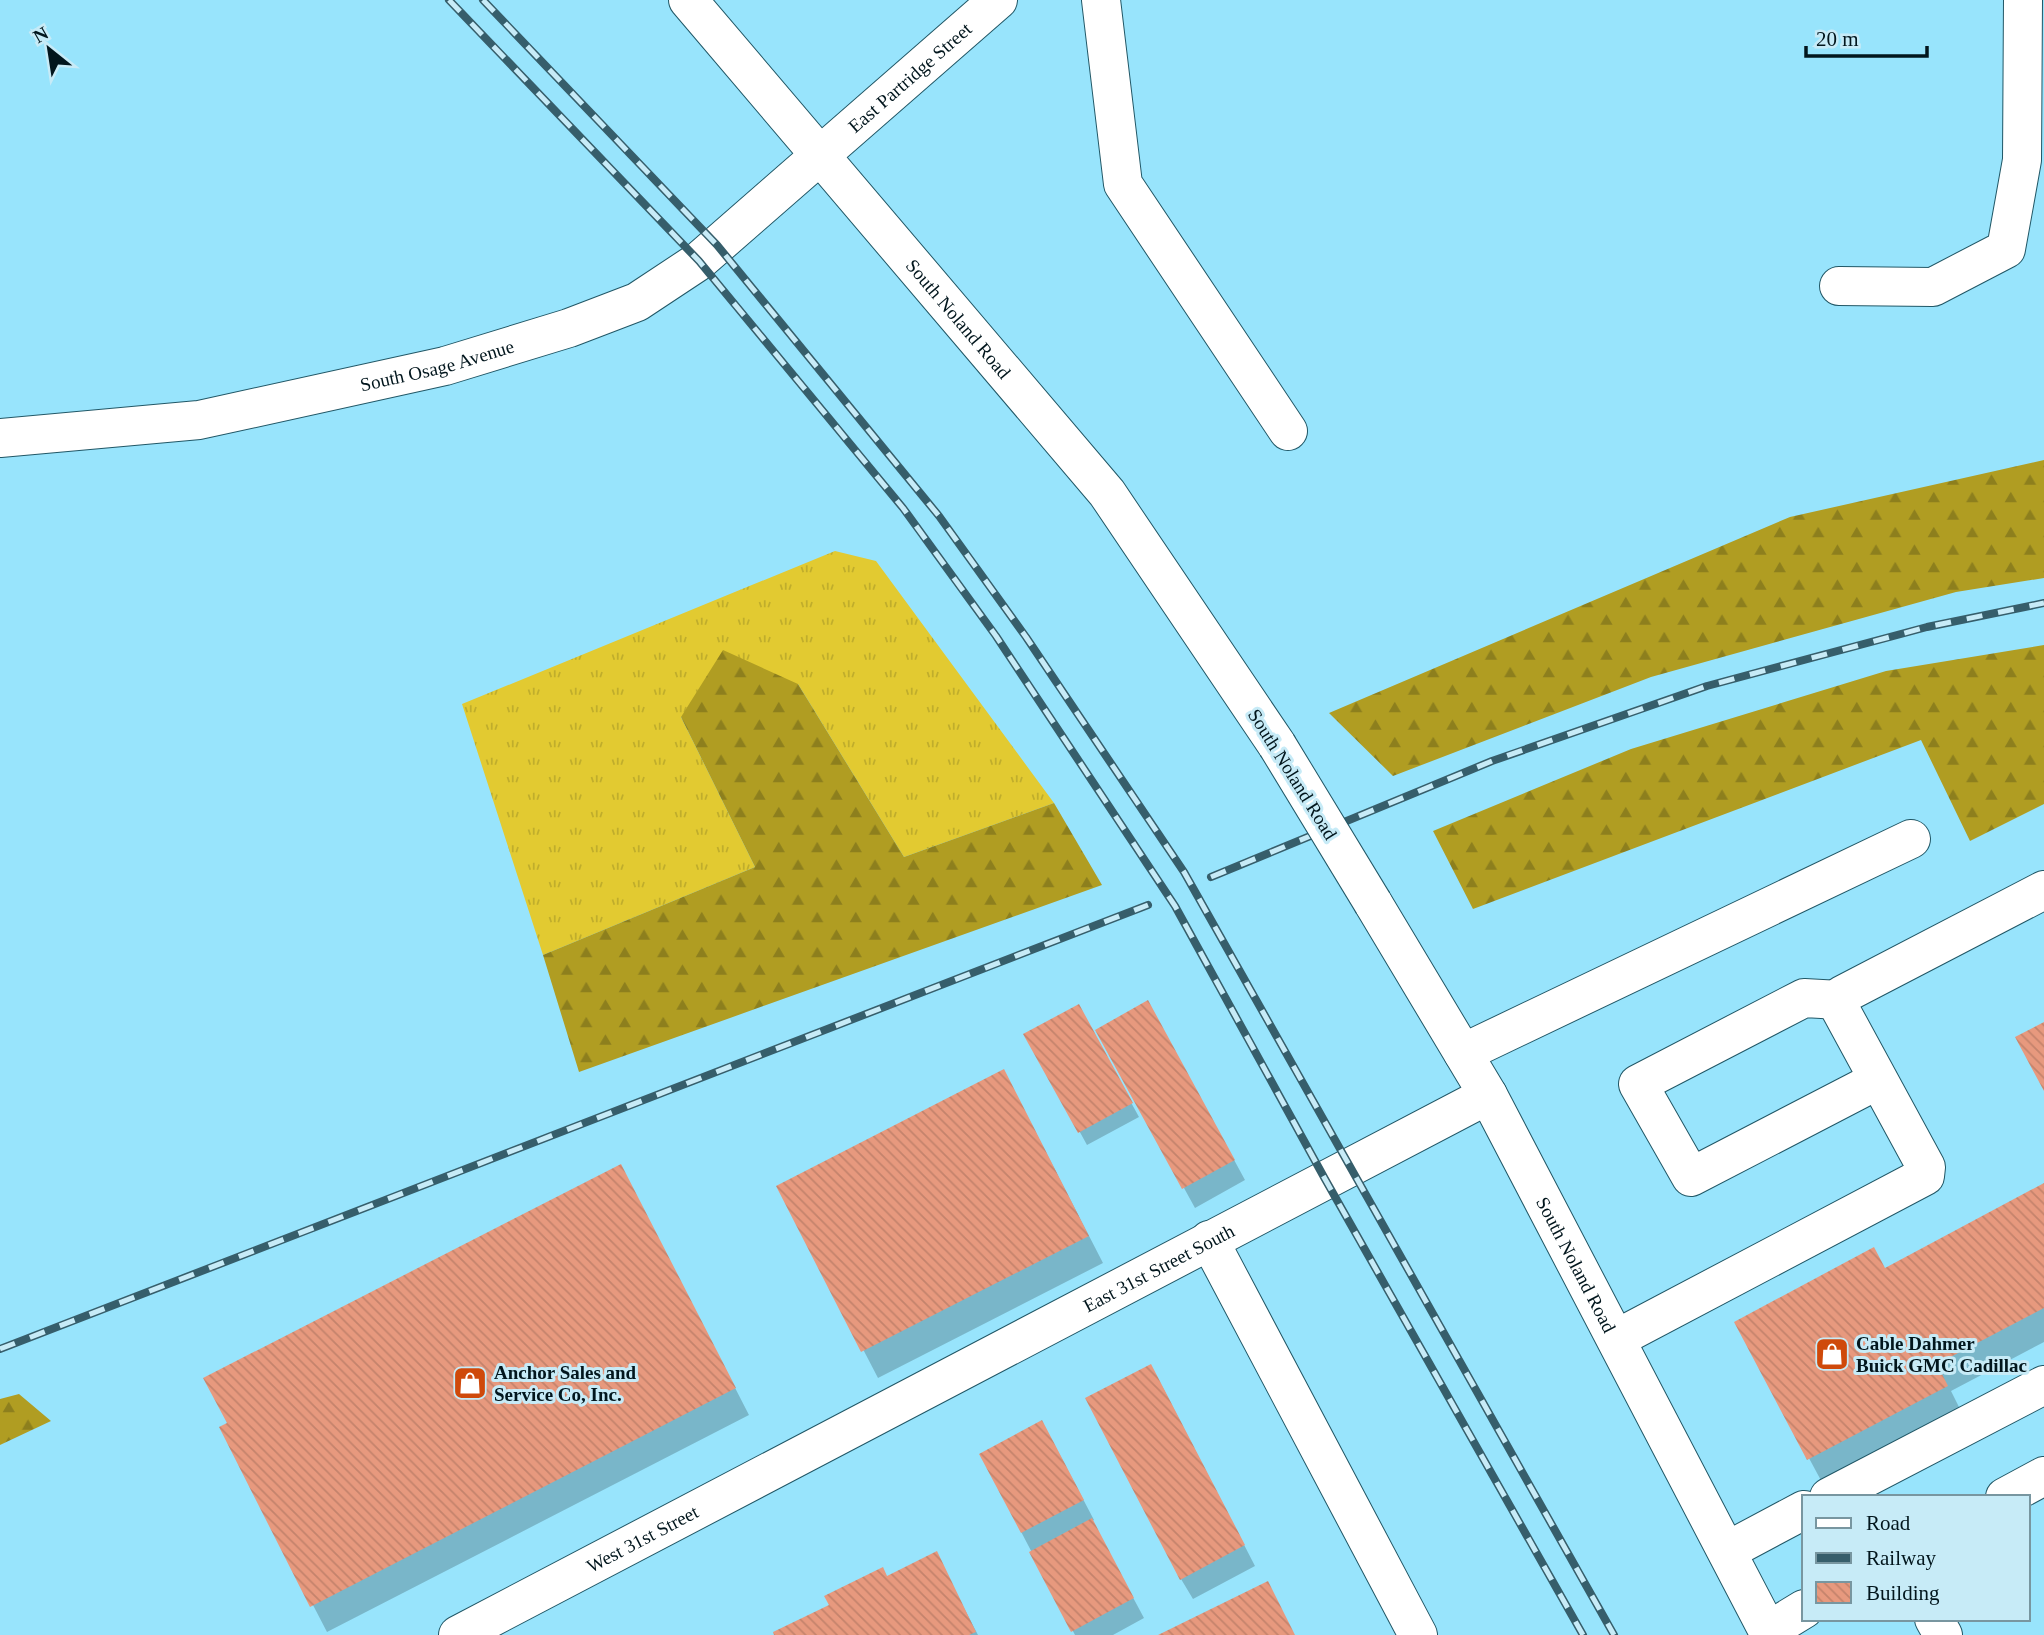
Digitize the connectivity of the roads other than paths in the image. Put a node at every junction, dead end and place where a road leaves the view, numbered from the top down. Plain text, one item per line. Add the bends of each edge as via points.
1 (688, 0) edge
2 (998, 0) edge
3 (1101, 0) edge
4 (2022, 0) edge
5 (821, 154) junction
6 (1839, 286) dead end
7 (1288, 431) dead end
8 (0, 438) edge
9 (1911, 839) dead end
10 (2044, 890) edge
11 (1840, 1000) junction
12 (1463, 1053) junction
13 (1878, 1080) junction
14 (1489, 1095) junction
15 (1209, 1240) junction
16 (1616, 1339) junction
17 (2044, 1385) edge
18 (827, 1441) joint
19 (2044, 1476) edge
20 (1833, 1495) edge
21 (2009, 1495) edge
22 (1802, 1511) edge
23 (1727, 1551) junction
24 (1802, 1610) edge
25 (1769, 1633) edge
26 (458, 1635) edge
27 (1418, 1635) edge

1 - 5 street, South Noland Road
2 - 5 street, East Partridge Street
3 - 7 street via 1123,184
4 - 6 street via 2022,160 2006,249 1933,287
5 - 8 street, South Osage Avenue via 699,261 637,302 569,328 445,366 198,420
5 - 12 street, South Noland Road, bridge via 1107,493 1278,745
9 - 12 street
10 - 11 street
11 - 13 street via 1839,1007
11 - 13 street via 1804,998 1638,1084 1691,1177
12 - 14 street, South Noland Road
13 - 16 street via 1926,1167 1925,1176
14 - 15 street, East 31st Street South
14 - 16 street, South Noland Road
15 - 18 street, East 31st Street South
15 - 27 street
16 - 23 street, South Noland Road
17 - 20 street
18 - 26 street, West 31st Street
19 - 21 street
22 - 23 street
23 - 25 street, South Noland Road
24 - 25 street

